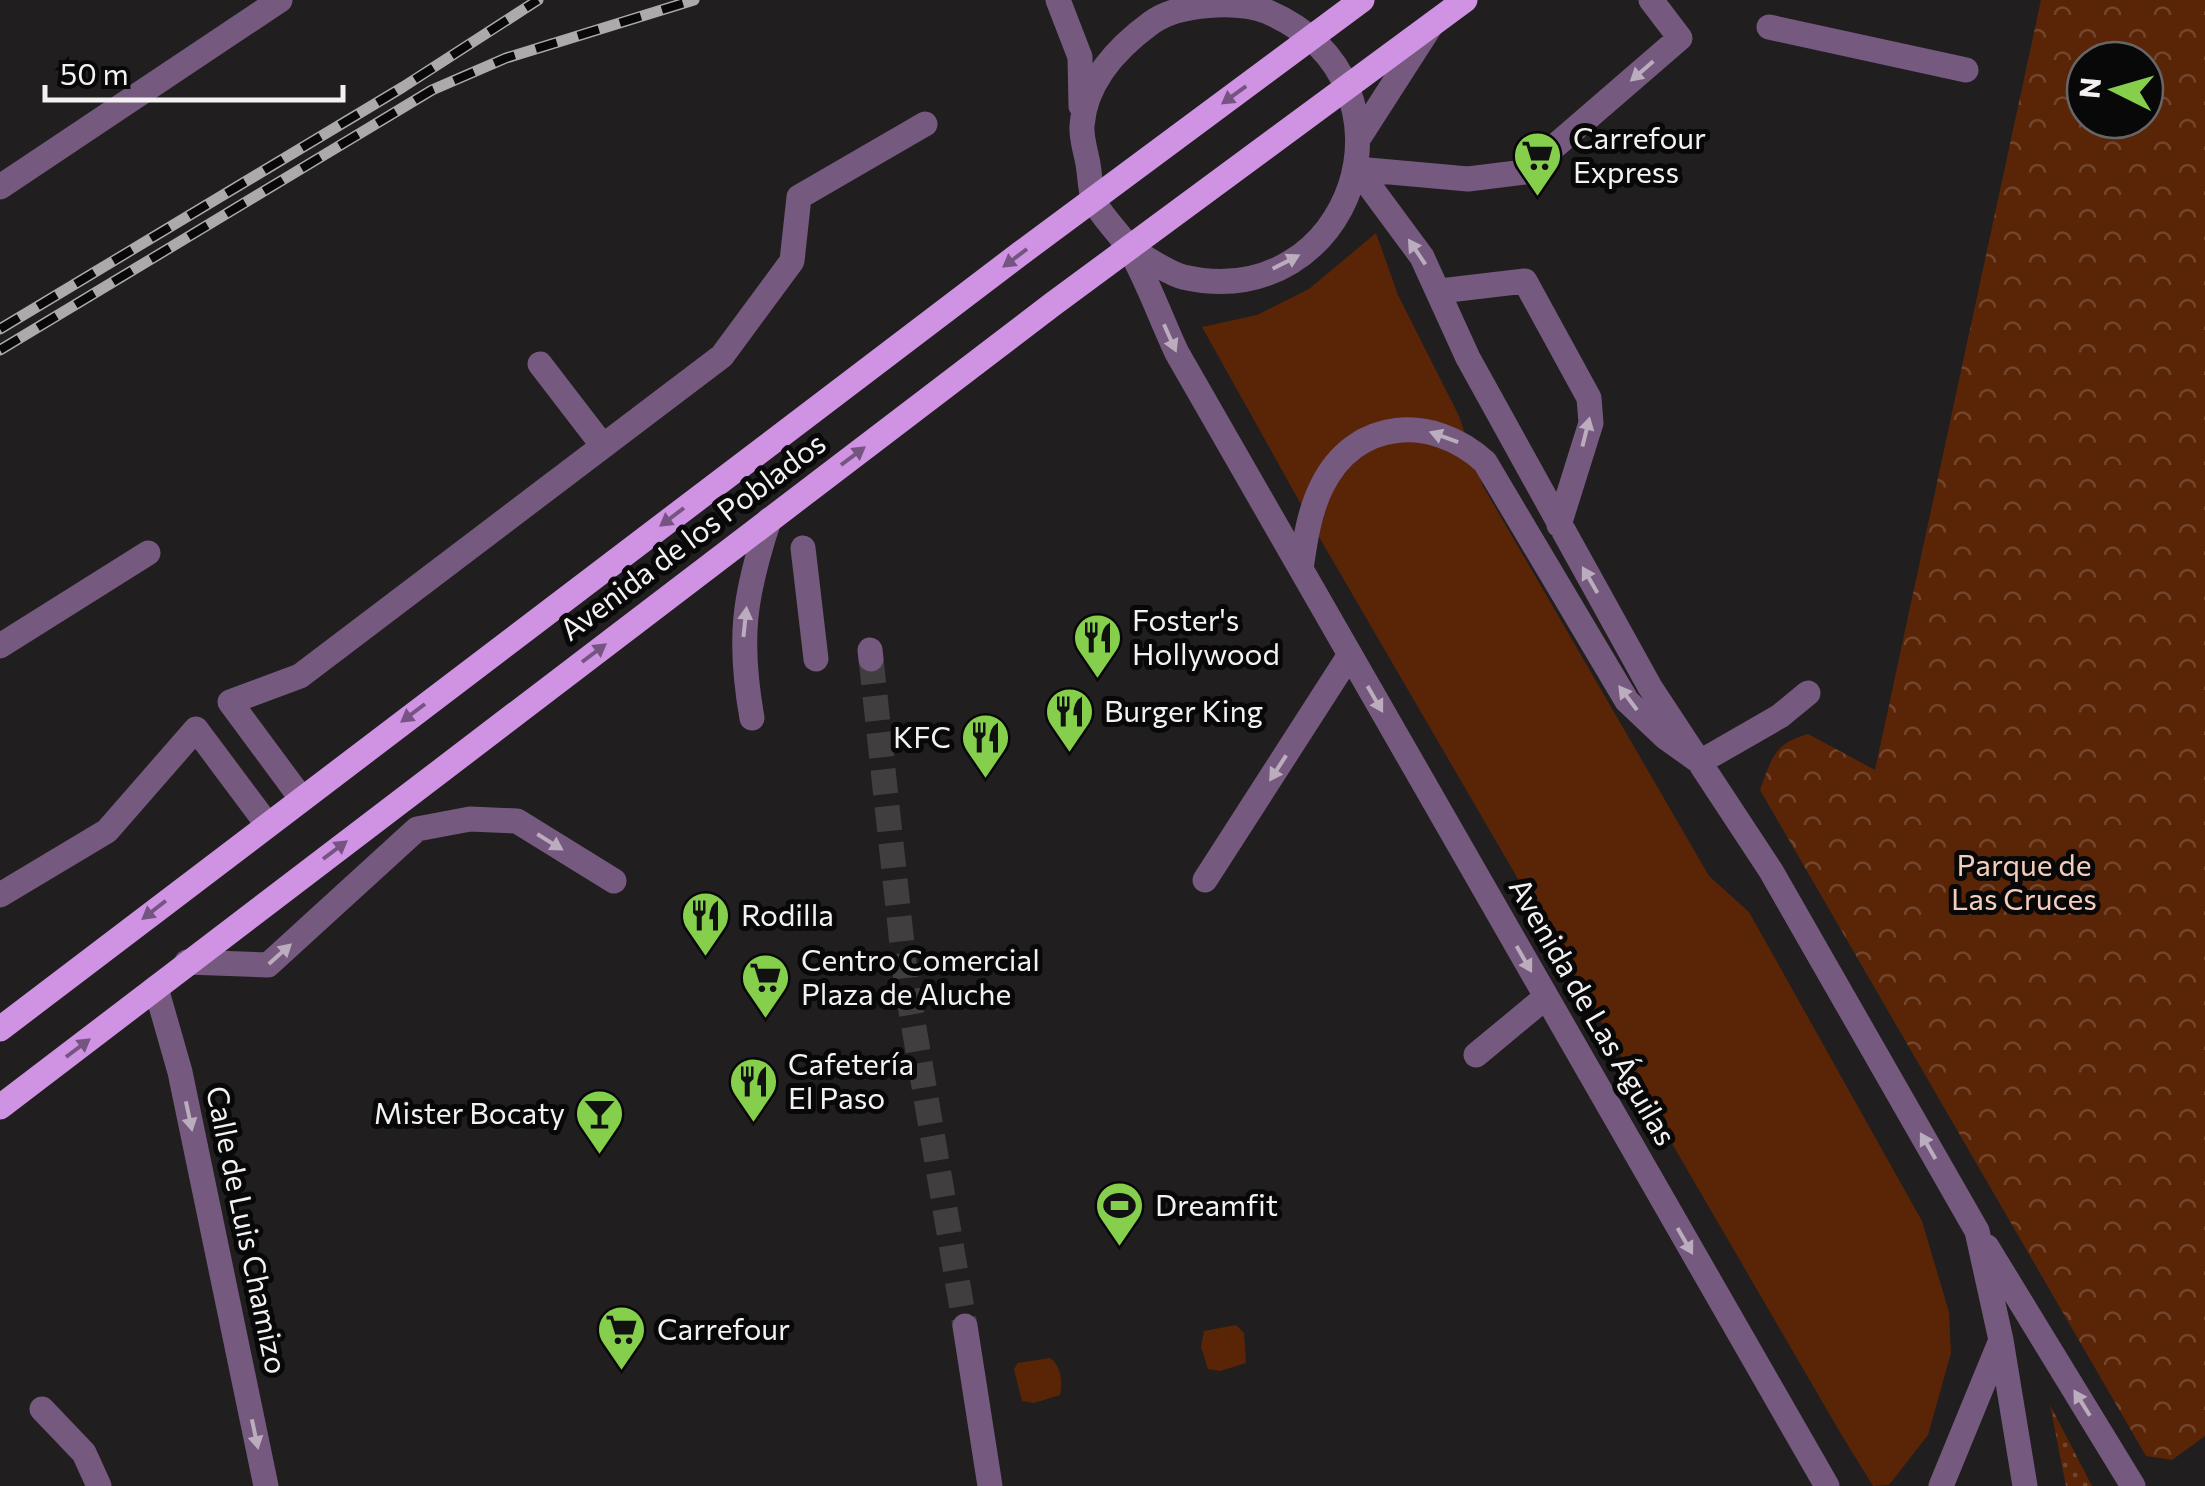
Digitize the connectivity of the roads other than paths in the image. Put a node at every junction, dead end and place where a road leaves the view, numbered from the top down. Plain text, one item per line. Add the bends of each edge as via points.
1 (280, 0) edge
2 (1058, 0) edge
3 (1362, 0) edge
4 (1465, 0) edge
5 (1652, 0) edge
6 (1266, 5) edge
7 (1152, 8) edge
8 (1431, 26) junction
9 (1769, 27) dead end
10 (1312, 38) junction
11 (1966, 70) dead end
12 (1348, 88) junction
13 (925, 124) dead end
14 (1082, 126) junction
15 (1360, 136) junction
16 (1357, 169) junction
17 (0, 187) edge
18 (1094, 200) junction
19 (1130, 248) junction
20 (1440, 291) junction
21 (540, 364) dead end
22 (603, 446) junction
23 (769, 520) junction
24 (1559, 525) junction
25 (803, 548) dead end
26 (148, 553) dead end
27 (1301, 569) junction
28 (0, 646) edge
29 (1350, 656) junction
30 (816, 659) dead end
31 (1808, 694) dead end
32 (230, 702) junction
33 (752, 718) dead end
34 (196, 729) junction
35 (1700, 762) junction
36 (301, 798) junction
37 (267, 824) junction
38 (1206, 880) dead end
39 (614, 881) dead end
40 (0, 896) edge
41 (187, 962) junction
42 (156, 988) junction
43 (1546, 998) junction
44 (0, 1029) edge
45 (1476, 1054) dead end
46 (0, 1107) edge
47 (1977, 1231) junction
48 (965, 1326) tunnel mouth
49 (2001, 1340) junction
50 (42, 1409) dead end
51 (100, 1486) edge
52 (266, 1486) edge
53 (990, 1486) edge
54 (1827, 1486) edge
55 (1941, 1486) edge
56 (2025, 1486) edge
57 (2133, 1486) edge

1 - 17 street
2 - 14 street via 1080,56
3 - 10 main road, Avenida de los Poblados
4 - 8 main road, Avenida de los Poblados
5 -> 16 street via 1680,38 1525,172 1468,179
6 - 7 street, Avenida de Las Águilas
6 - 10 street, Avenida de Las Águilas
7 - 14 street, Avenida de Las Águilas via 1095,82
8 - 12 main road, Avenida de los Poblados
8 - 15 street, Avenida de los Poblados
9 - 11 street
10 - 12 street, Avenida de Las Águilas
10 -> 18 main road, Avenida de los Poblados
12 - 15 street, Avenida de Las Águilas
12 - 19 main road, Avenida de los Poblados
13 - 22 street via 799,198 792,260 722,356
14 - 18 street, Avenida de Las Águilas
15 - 16 street, Avenida de Las Águilas
19 -> 16 street, Avenida de Las Águilas via 1181,276 1238,281 1292,262 1321,236 1335,222
20 -> 16 street
18 - 19 street, Avenida de Las Águilas
18 -> 36 main road, Avenida de los Poblados
23 -> 19 main road, Avenida de los Poblados
19 -> 27 street, Avenida de Las Águilas via 1177,354
20 - 24 street via 1468,358
24 -> 20 street via 1592,422 1589,398 1525,281
21 - 22 street
22 - 32 street via 300,676
33 -> 23 street via 744,618
41 -> 23 main road, Avenida de los Poblados
35 -> 24 street
25 - 30 street
26 - 28 street
27 - 29 street, Avenida de Las Águilas
35 -> 27 street via 1627,701 1485,462 1450,437 1392,430 1350,450 1323,484
29 -> 38 street
29 -> 43 street, Avenida de Las Águilas
31 - 35 street
32 - 34 street
32 - 36 street
34 - 37 street
34 - 40 street via 108,831
47 -> 35 street
36 - 37 main road, Avenida de los Poblados
37 -> 44 main road, Avenida de los Poblados
41 -> 39 street via 268,966 417,829 452,822 516,821
41 - 42 main road, Avenida de los Poblados
46 -> 42 main road, Avenida de los Poblados
42 -> 52 street, Calle de Luis Chamizo via 180,1072
43 - 45 street
43 -> 54 street, Avenida de Las Águilas
47 - 49 street
57 -> 47 street
48 - 53 street
49 - 55 street
49 - 56 street
50 - 51 street via 84,1453

